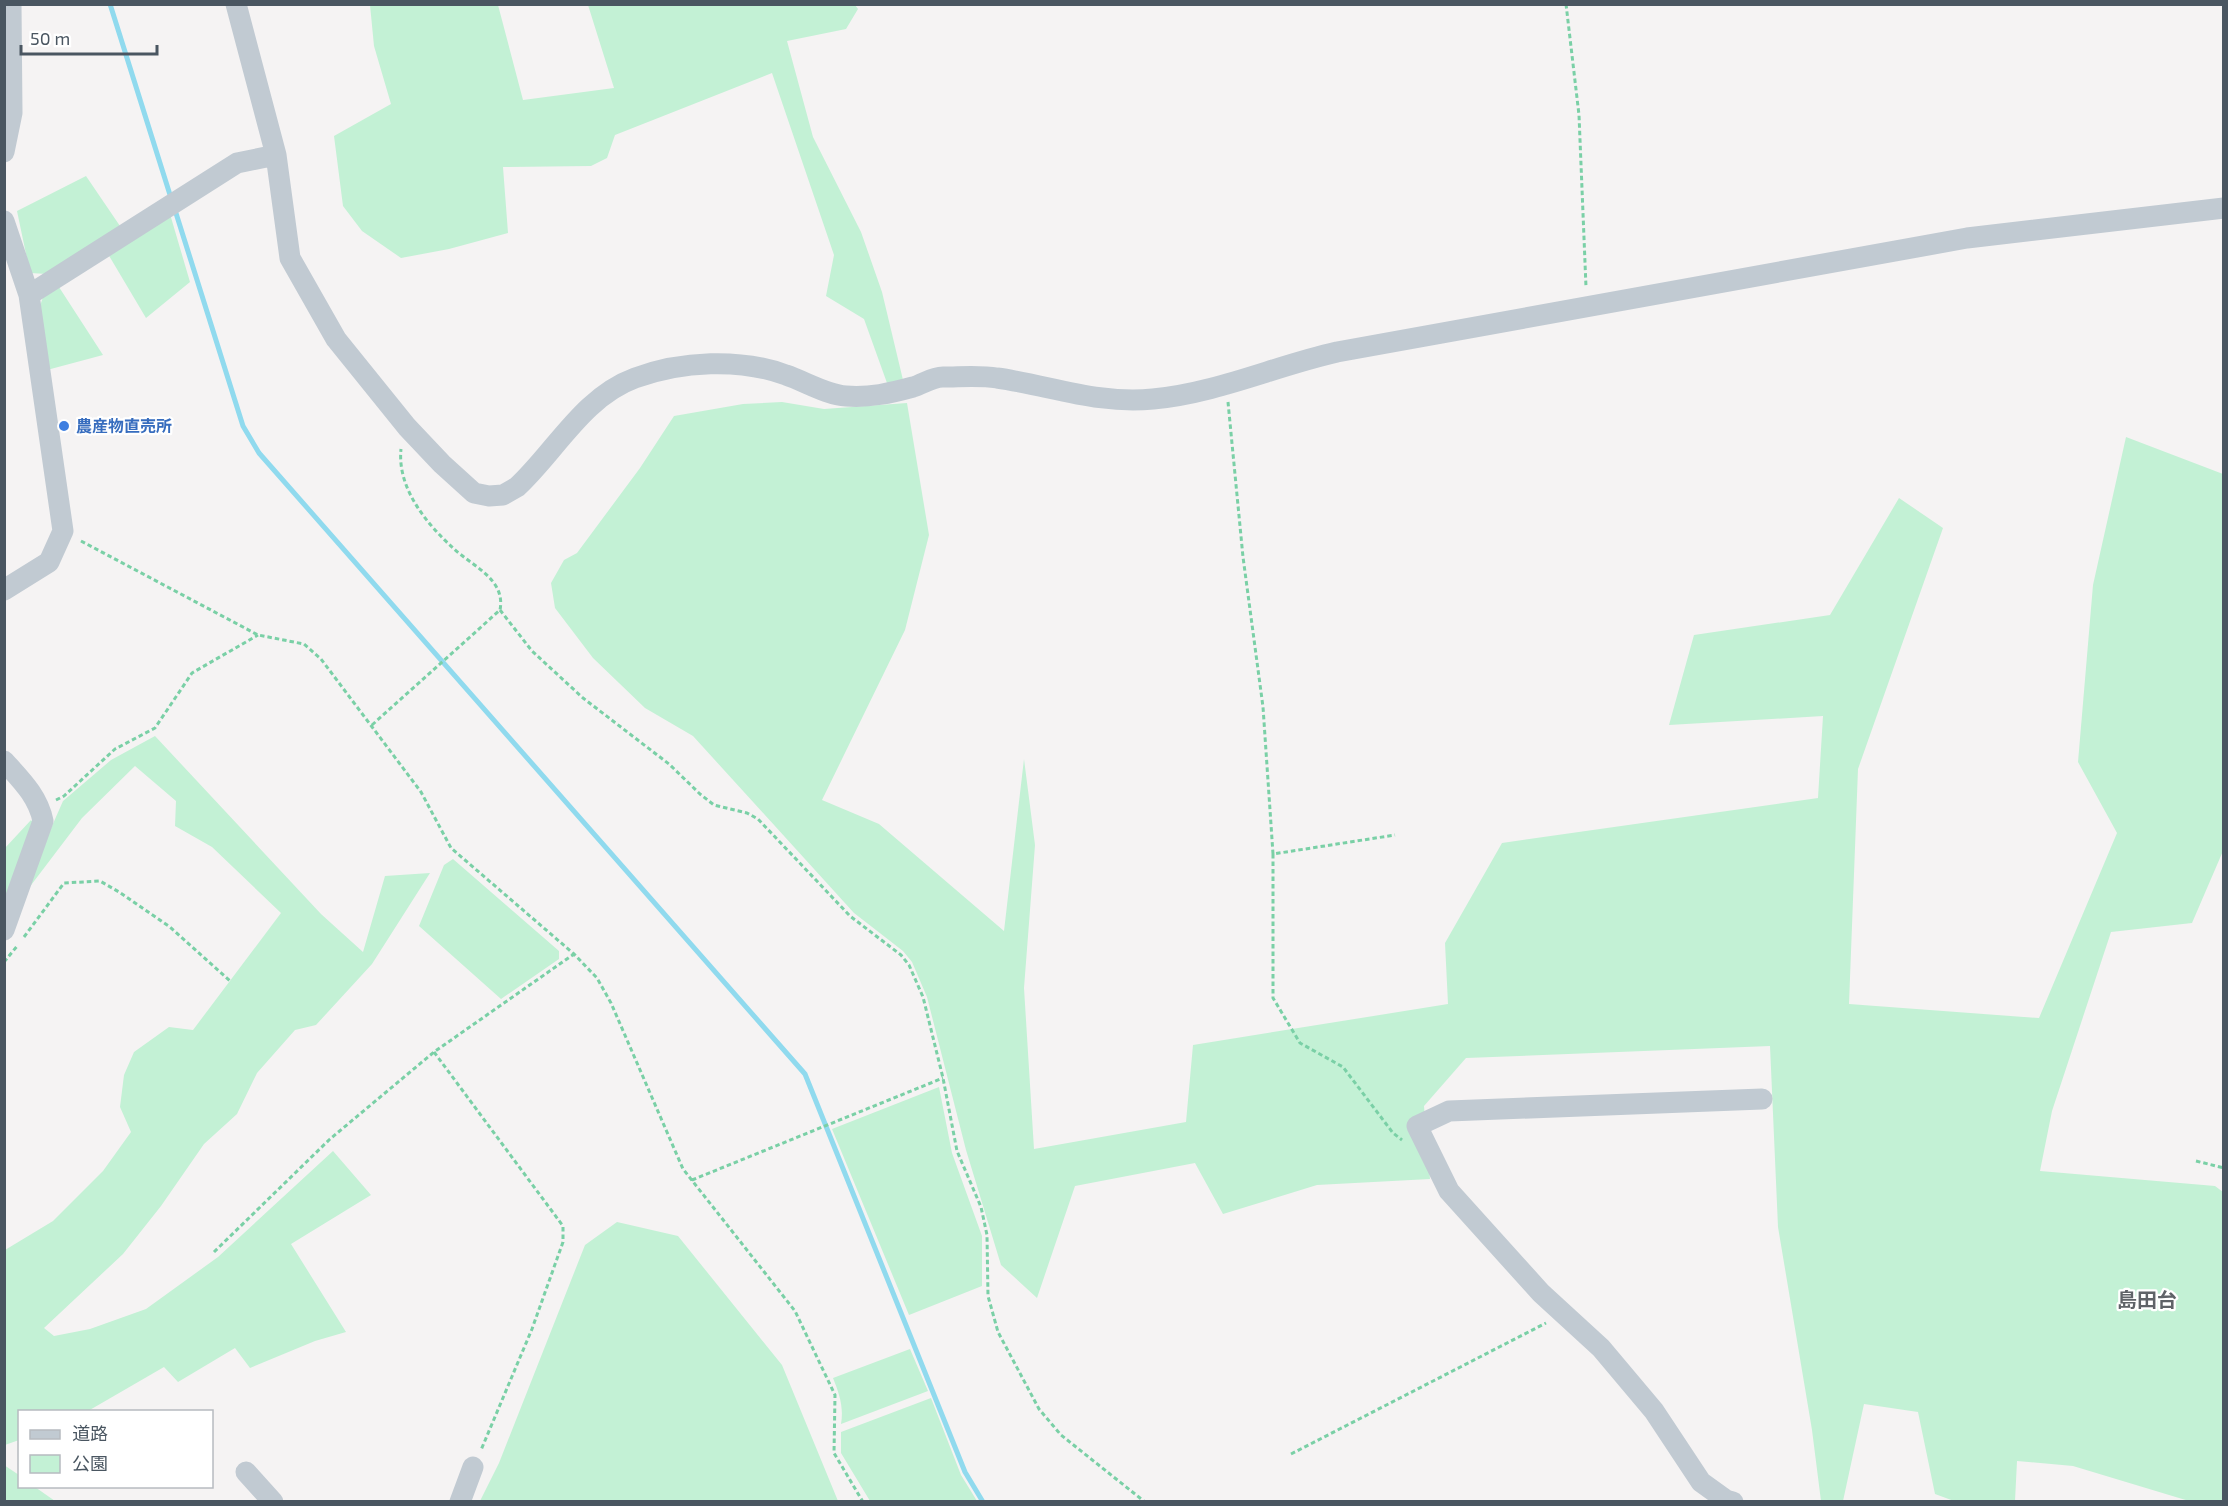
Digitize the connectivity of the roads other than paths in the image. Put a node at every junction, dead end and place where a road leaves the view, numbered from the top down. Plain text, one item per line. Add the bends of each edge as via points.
1 (11, 4) edge
2 (236, 4) edge
3 (4, 152) edge
4 (276, 155) junction
5 (2223, 208) edge
6 (4, 221) edge
7 (28, 295) junction
8 (4, 590) edge
9 (4, 761) edge
10 (4, 930) edge
11 (1762, 1099) dead end
12 (474, 1467) road end
13 (246, 1472) dead end
14 (273, 1502) edge
15 (460, 1502) edge
16 (1733, 1502) edge

1 - 3 street via 12,112
2 - 4 street
4 - 5 street via 290,258 336,339 442,464 474,493 489,496 503,495 517,487 605,393 634,378 674,367 754,367 843,396 876,396 938,377 993,377 1062,392 1152,400 1227,386 1296,361 1337,352 1967,238
4 - 7 street via 237,163
6 - 7 street
7 - 8 street via 63,531 49,562
9 - 10 street via 40,807 43,821
11 - 16 street via 1449,1112 1417,1125 1449,1191 1541,1293 1600,1348 1654,1411 1701,1482
12 - 15 street
13 - 14 street

